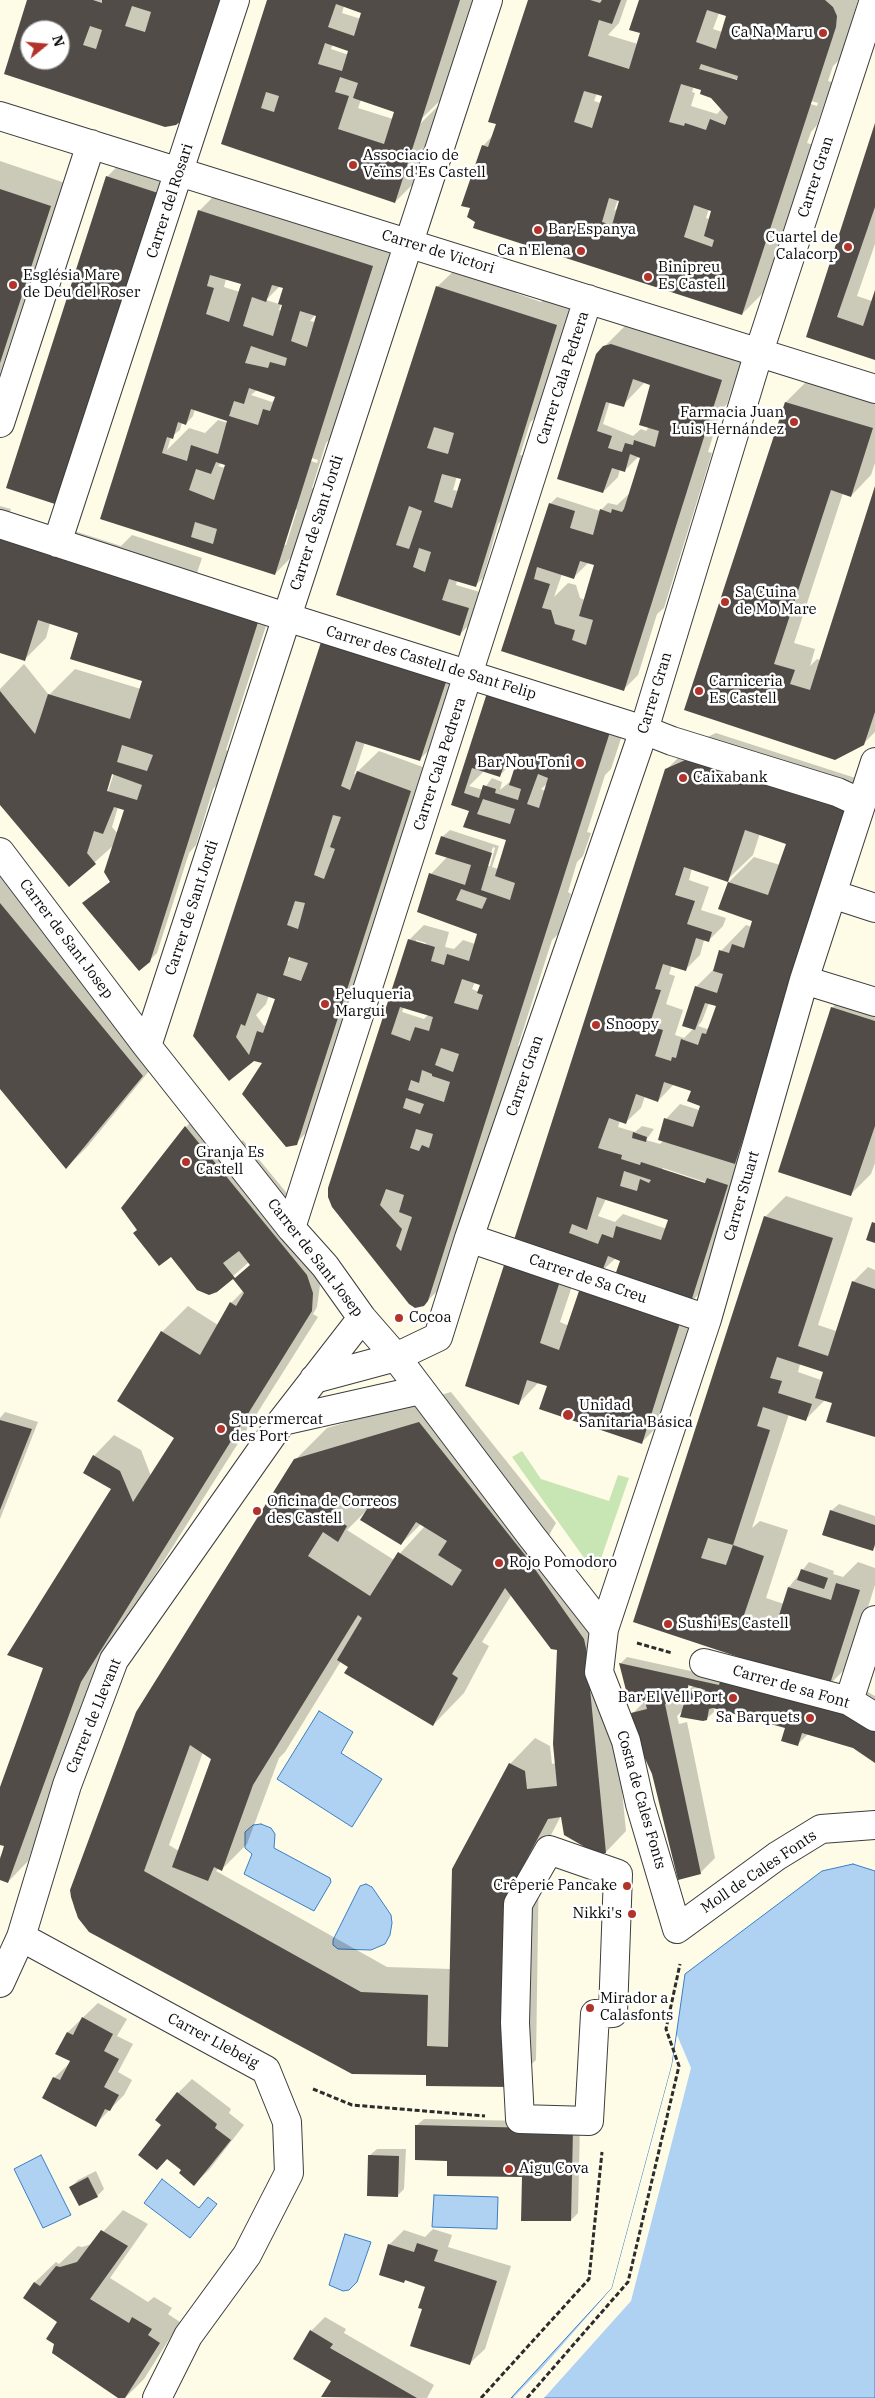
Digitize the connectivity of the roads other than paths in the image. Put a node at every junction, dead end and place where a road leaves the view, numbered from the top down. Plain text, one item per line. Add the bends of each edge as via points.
1 (235, 0) edge
2 (488, 0) edge
3 (874, 0) edge
4 (0, 116) edge
5 (90, 144) junction
6 (180, 172) junction
7 (408, 243) junction
8 (588, 299) junction
9 (759, 352) junction
10 (875, 389) edge
11 (0, 423) edge
12 (0, 524) edge
13 (57, 543) junction
14 (286, 617) junction
15 (469, 674) junction
16 (644, 730) junction
17 (875, 762) edge
18 (861, 803) junction
19 (0, 852) edge
20 (832, 894) junction
21 (875, 908) edge
22 (804, 980) junction
23 (875, 1002) edge
24 (147, 1046) junction
25 (291, 1228) junction
26 (469, 1238) junction
27 (362, 1318) junction
28 (707, 1319) junction
29 (396, 1357) junction
30 (314, 1380) junction
31 (420, 1390) junction
32 (282, 1421) junction
33 (875, 1620) edge
34 (604, 1629) junction
35 (704, 1663) road end
36 (850, 1701) junction
37 (875, 1717) edge
38 (875, 1824) edge
39 (677, 1929) joint
40 (21, 1937) junction
41 (0, 1983) edge
42 (520, 2119) joint
43 (157, 2398) edge

1 - 6 street, Carrer del Rosari
2 - 7 street, Carrer de Sant Jordi
3 - 9 street, Carrer Gran
4 - 5 street, Carrer de Victori
5 - 6 street, Carrer de Victori
5 - 11 street
6 - 7 street, Carrer de Victori
6 - 13 street, Carrer del Rosari
7 - 8 street, Carrer de Victori
7 - 14 street, Carrer de Sant Jordi
8 - 9 street, Carrer de Victori
8 - 15 street, Carrer Cala Pedrera
9 - 10 street, Carrer de Victori
9 - 16 street, Carrer Gran
12 - 13 street, Carrer des Castell de Sant Felip
13 - 14 street, Carrer des Castell de Sant Felip
14 - 15 street, Carrer des Castell de Sant Felip
14 - 24 street, Carrer de Sant Jordi
15 - 16 street, Carrer des Castell de Sant Felip
15 - 25 street, Carrer Cala Pedrera
16 - 18 street, Carrer des Castell de Sant Felip via 837,792
16 - 26 street, Carrer Gran
17 - 18 street, Carrer Stuart
18 - 20 street, Carrer Stuart
19 - 24 street, Carrer de Sant Josep
20 - 21 street
20 - 22 street, Carrer Stuart
22 - 23 street
22 - 28 street, Carrer Stuart
24 - 25 street, Carrer de Sant Josep
25 - 27 street, Carrer de Sant Josep via 325,1266
26 - 28 street, Carrer de Sa Creu
26 - 29 street, Carrer Gran via 438,1337
27 - 29 street, Carrer de Sant Josep
27 - 30 street, Carrer de Llevant
28 - 34 street, Carrer Stuart
29 - 30 street
29 - 31 street, Carrer de Sant Josep
30 - 32 street, Carrer de Llevant
31 - 32 street
31 - 34 street, Carrer de Sant Josep
32 - 40 street, Carrer de Llevant via 114,1660 67,1784
33 - 36 street
34 - 39 street, Costa de Cales Fonts via 599,1672 626,1741 640,1804
35 - 36 street, Carrer de sa Font
36 - 37 street, Carrer de sa Font
38 - 39 street, Moll de Cales Fonts via 821,1829 777,1856
40 - 41 street, Carrer de Llevant
40 - 43 street, Carrer Llebeig via 266,2070 287,2122 288,2173 247,2255 188,2336
42 - 42 street via 515,2023 518,1904 549,1850 618,1874 613,2012 595,2014 588,2121

